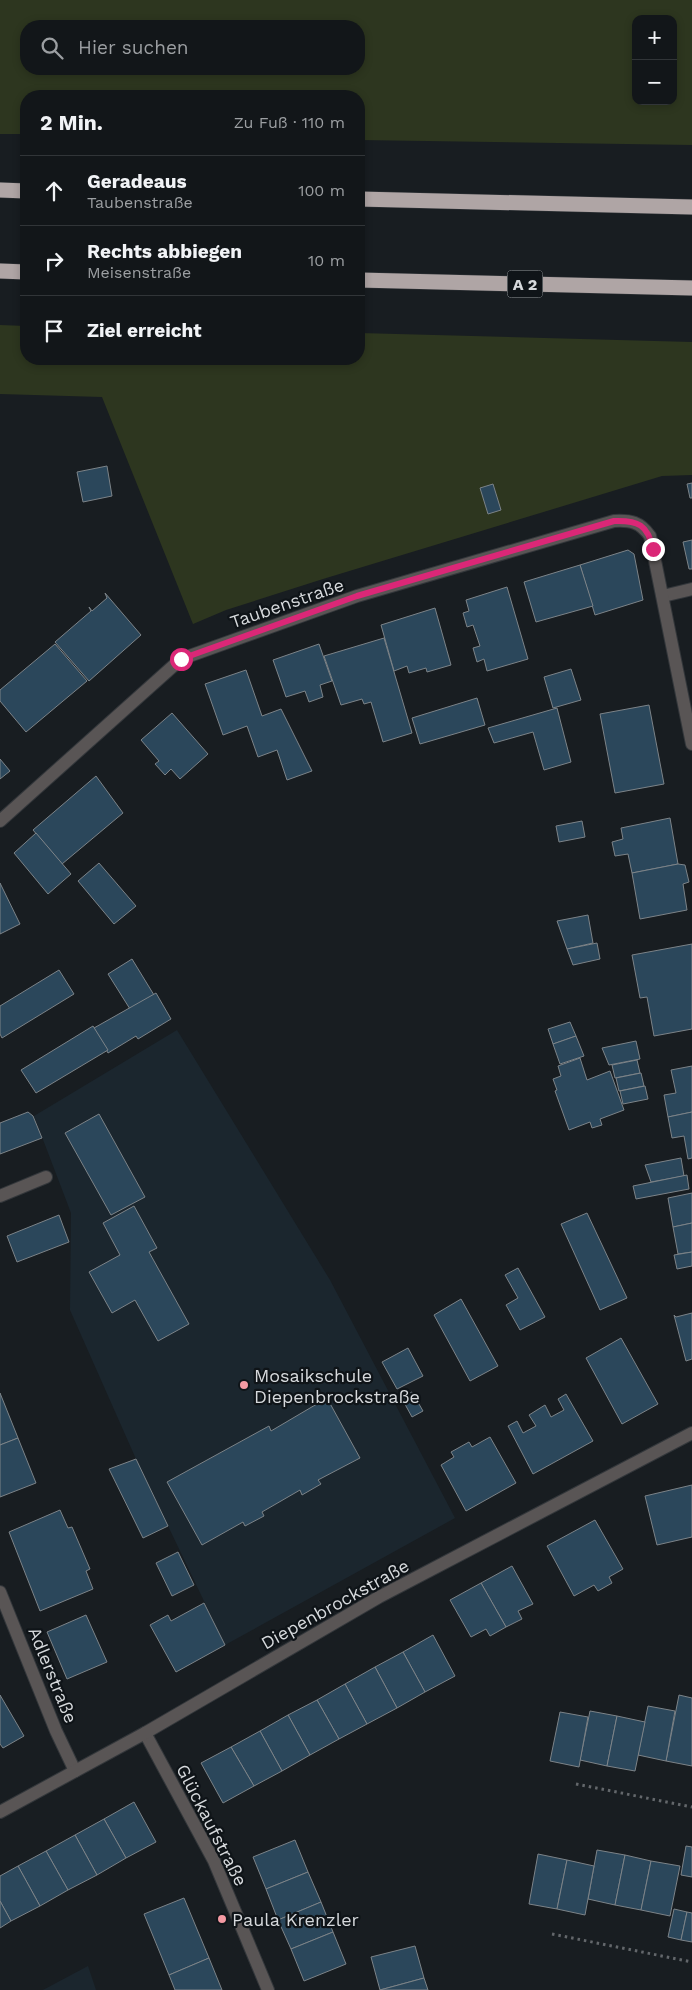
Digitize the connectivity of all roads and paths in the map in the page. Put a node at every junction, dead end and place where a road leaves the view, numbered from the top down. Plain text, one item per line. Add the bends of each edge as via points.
1 (0, 190) edge
2 (20, 191) edge
3 (365, 199) edge
4 (692, 207) edge
5 (0, 271) edge
6 (20, 272) edge
7 (365, 280) edge
8 (692, 288) edge
9 (692, 589) edge
10 (663, 596) junction
11 (687, 688) edge
12 (692, 744) edge
13 (0, 821) edge
14 (46, 1177) dead end
15 (0, 1196) edge
16 (692, 1434) edge
17 (1, 1598) edge
18 (146, 1733) junction
19 (75, 1771) junction
20 (576, 1784) dead end
21 (692, 1807) edge
22 (0, 1812) edge
23 (552, 1934) dead end
24 (692, 1962) edge
25 (268, 1990) edge

1 - 2 highway
3 - 4 highway
5 - 6 highway
7 - 8 highway, A 2
9 - 10 street
10 - 11 street
10 - 13 street, Taubenstraße via 650,536 633,521 614,521 376,591 181,659
11 - 12 street
14 - 15 street
16 - 18 street, Diepenbrockstraße via 378,1597
17 - 19 street, Adlerstraße
18 - 19 street, Diepenbrockstraße
18 - 25 street, Glückaufstraße via 214,1861
19 - 22 street, Diepenbrockstraße
20 - 21 path
23 - 24 path

